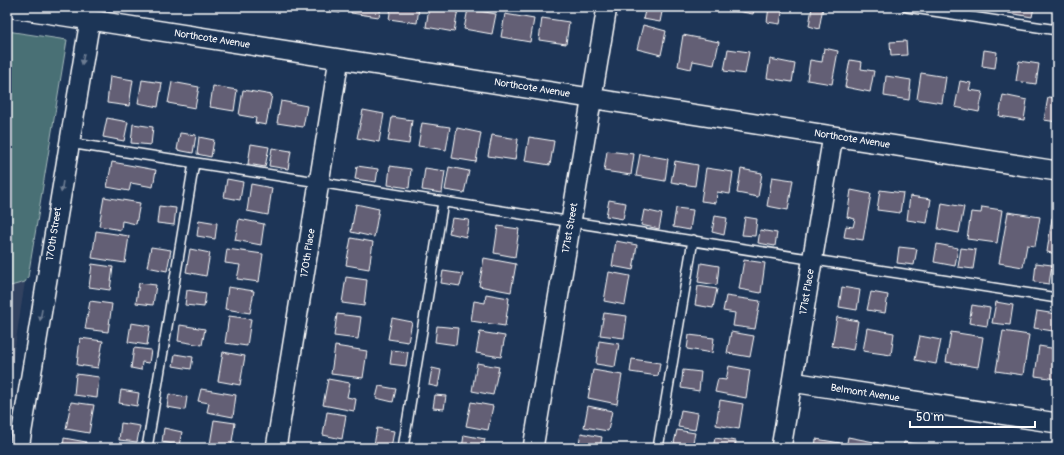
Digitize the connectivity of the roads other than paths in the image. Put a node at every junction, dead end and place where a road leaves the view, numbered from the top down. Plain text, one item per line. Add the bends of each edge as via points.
1 (7, 7) edge
2 (607, 7) edge
3 (907, 7) edge
4 (90, 20) junction
5 (1057, 30) edge
6 (339, 59) junction
7 (592, 98) junction
8 (833, 136) junction
9 (69, 143) junction
10 (194, 163) junction
11 (1057, 171) edge
12 (319, 183) junction
13 (443, 202) junction
14 (571, 221) junction
15 (693, 240) junction
16 (813, 259) junction
17 (1057, 298) edge
18 (792, 382) junction
19 (1057, 423) edge
20 (19, 448) edge
21 (147, 448) edge
22 (276, 448) edge
23 (403, 448) edge
24 (533, 448) edge
25 (658, 448) edge
26 (781, 448) edge

1 - 4 street, Northcote Avenue
2 - 7 street, 171st Street
3 - 5 lane
4 - 6 street, Northcote Avenue
4 -> 9 street, 170th Street
6 - 7 street, Northcote Avenue
6 - 12 street, 170th Place
7 - 8 street, Northcote Avenue
7 - 14 street, 171st Street
8 - 11 street, Northcote Avenue
8 - 16 street, 171st Place
9 - 10 lane
9 -> 20 street, 170th Street
10 - 12 lane
10 - 21 lane
12 - 13 lane
12 - 22 street, 170th Place
13 - 14 lane
13 - 23 lane
14 - 15 lane
14 - 24 street, 171st Street
15 - 16 lane
15 - 25 lane
16 - 17 lane
16 - 18 street, 171st Place
18 - 19 street, Belmont Avenue
18 - 26 street, 171st Place

